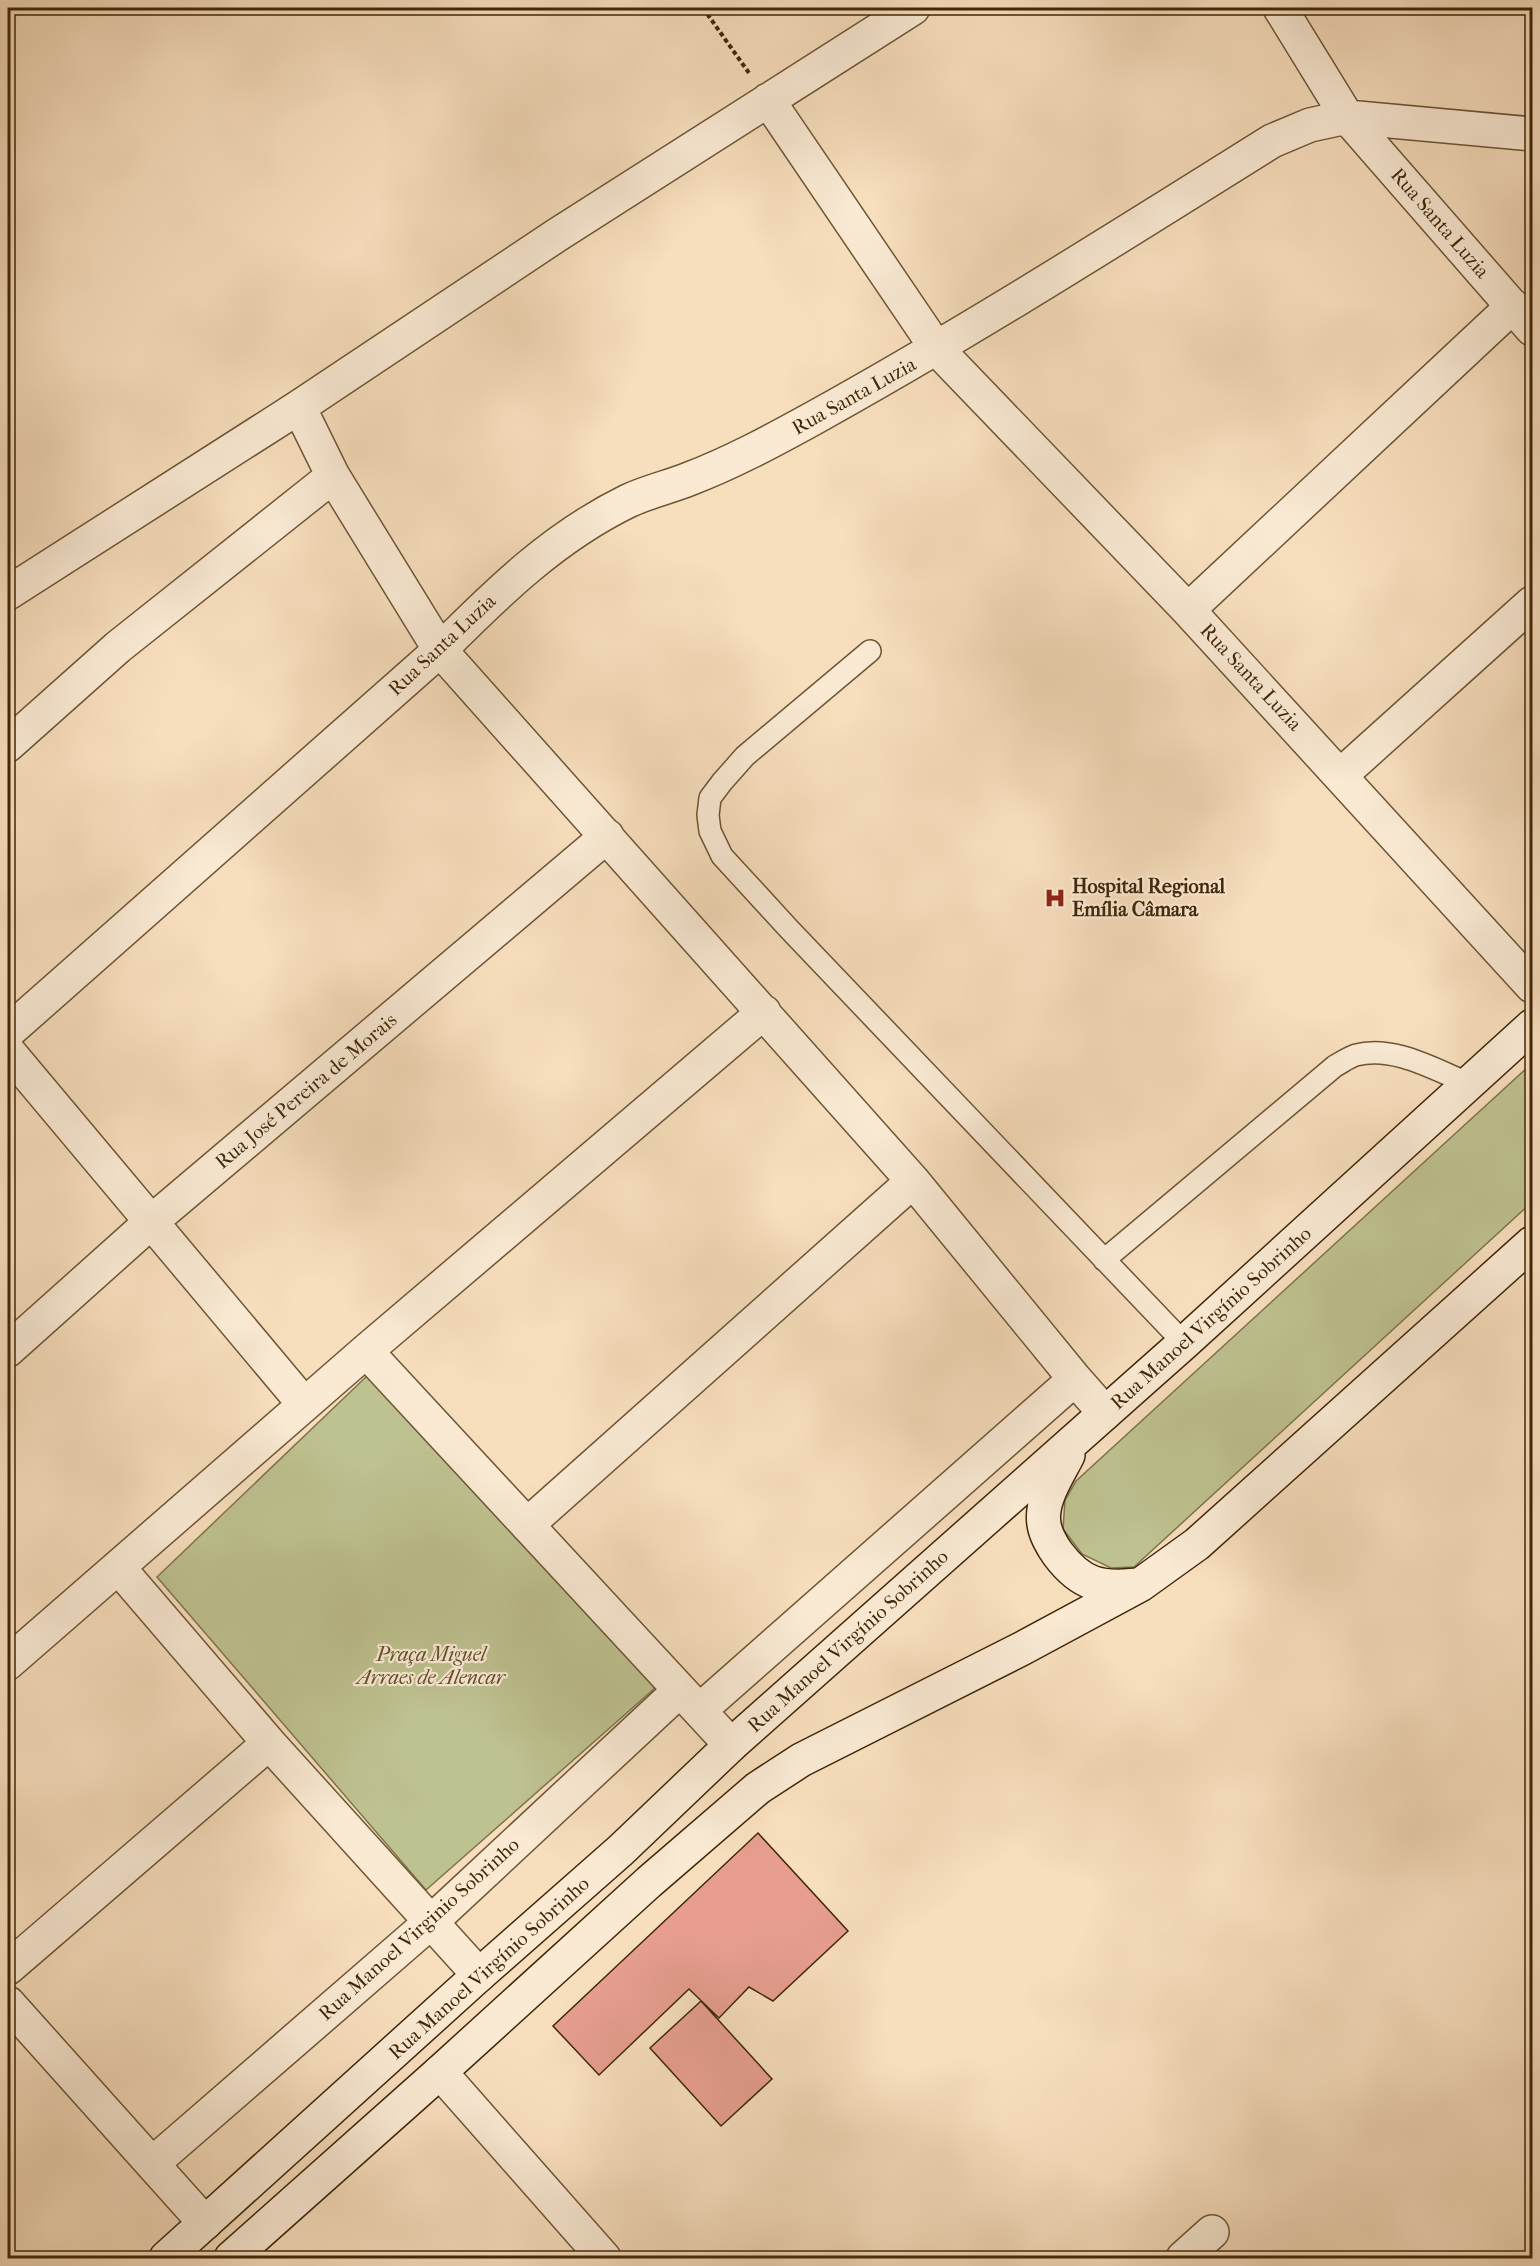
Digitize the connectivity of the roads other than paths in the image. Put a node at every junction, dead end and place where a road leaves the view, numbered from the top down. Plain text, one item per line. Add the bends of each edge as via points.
1 (913, 8) edge
2 (1280, 8) edge
3 (768, 100) junction
4 (1347, 117) junction
5 (1533, 134) edge
6 (1523, 318) edge
7 (937, 349) junction
8 (299, 407) junction
9 (333, 476) junction
10 (8, 593) edge
11 (1533, 603) edge
12 (1188, 610) junction
13 (440, 650) junction
14 (870, 651) dead end
15 (8, 745) edge
16 (1341, 775) junction
17 (607, 836) junction
18 (1529, 974) edge
19 (764, 1012) junction
20 (1533, 1026) edge
21 (8, 1032) edge
22 (1519, 1047) edge
23 (8, 1052) edge
24 (1470, 1084) junction
25 (913, 1181) junction
26 (151, 1222) junction
27 (1533, 1243) edge
28 (1104, 1260) junction
29 (1184, 1343) junction
30 (8, 1350) edge
31 (366, 1351) junction
32 (1076, 1379) junction
33 (303, 1404) junction
34 (1106, 1413) junction
35 (1076, 1440) junction
36 (527, 1525) junction
37 (118, 1567) junction
38 (1140, 1585) junction
39 (8, 1663) edge
40 (690, 1700) junction
41 (269, 1743) junction
42 (731, 1745) junction
43 (432, 1921) junction
44 (8, 1968) edge
45 (479, 1976) junction
46 (8, 2003) edge
47 (440, 2073) junction
48 (152, 2164) junction
49 (205, 2223) junction
50 (1212, 2232) dead end
51 (166, 2259) edge
52 (231, 2259) edge
53 (604, 2259) edge
54 (1183, 2259) edge

1 - 3 street
2 - 4 street
3 - 7 street, Rua Santa Luzia
3 - 8 street
4 - 5 street, Rua Santa Luzia
4 - 6 street, Rua Santa Luzia
4 - 7 street, Rua Santa Luzia via 1310,125 1272,141
6 - 12 street
7 - 12 street, Rua Santa Luzia
7 - 13 street, Rua Santa Luzia via 749,453 629,501 565,538 504,585
8 - 9 street
8 - 10 street
9 - 13 street
9 - 15 street via 118,646
11 - 16 street
12 - 16 street, Rua Santa Luzia
13 - 17 street
13 - 21 street, Rua Santa Luzia
14 - 28 lane via 745,756 710,798 710,831 722,856
16 - 18 street, Rua Santa Luzia
17 - 19 street
17 - 26 street, Rua José Pereira de Morais
19 - 25 street
19 - 31 street
20 - 22 street, Rua Manoel Virgínio Sobrinho
22 - 24 street, Rua Manoel Virgínio Sobrinho
23 - 26 street
24 - 28 lane via 1407,1058 1380,1053 1354,1055 1335,1066
24 - 29 street, Rua Manoel Virgínio Sobrinho
25 - 32 street
25 - 36 street
26 - 30 street, Rua José Pereira de Morais
26 - 33 street
27 - 38 street via 1197,1545
28 - 29 lane
29 - 34 street, Rua Manoel Virgínio Sobrinho
31 - 33 street
31 - 36 street
32 - 34 street
32 - 40 street, Rua Manoel Virginio Sobrinho
33 - 37 street
34 - 35 street, Rua Manoel Virgínio Sobrinho
35 - 38 street via 1046,1506 1044,1524 1054,1548 1068,1568 1084,1581 1112,1588
35 - 42 street, Rua Manoel Virgínio Sobrinho
36 - 40 street
37 - 39 street
37 - 41 street
38 - 47 street via 801,1760 758,1788
40 - 42 street
40 - 43 street, Rua Manoel Virginio Sobrinho
41 - 43 street
41 - 44 street
42 - 45 street, Rua Manoel Virgínio Sobrinho via 621,1850
43 - 45 street
43 - 48 street, Rua Manoel Virginio Sobrinho
45 - 49 street, Rua Manoel Virgínio Sobrinho
46 - 48 street
47 - 52 street
47 - 53 street
48 - 49 street
49 - 51 street, Rua Manoel Virgínio Sobrinho
50 - 54 street

